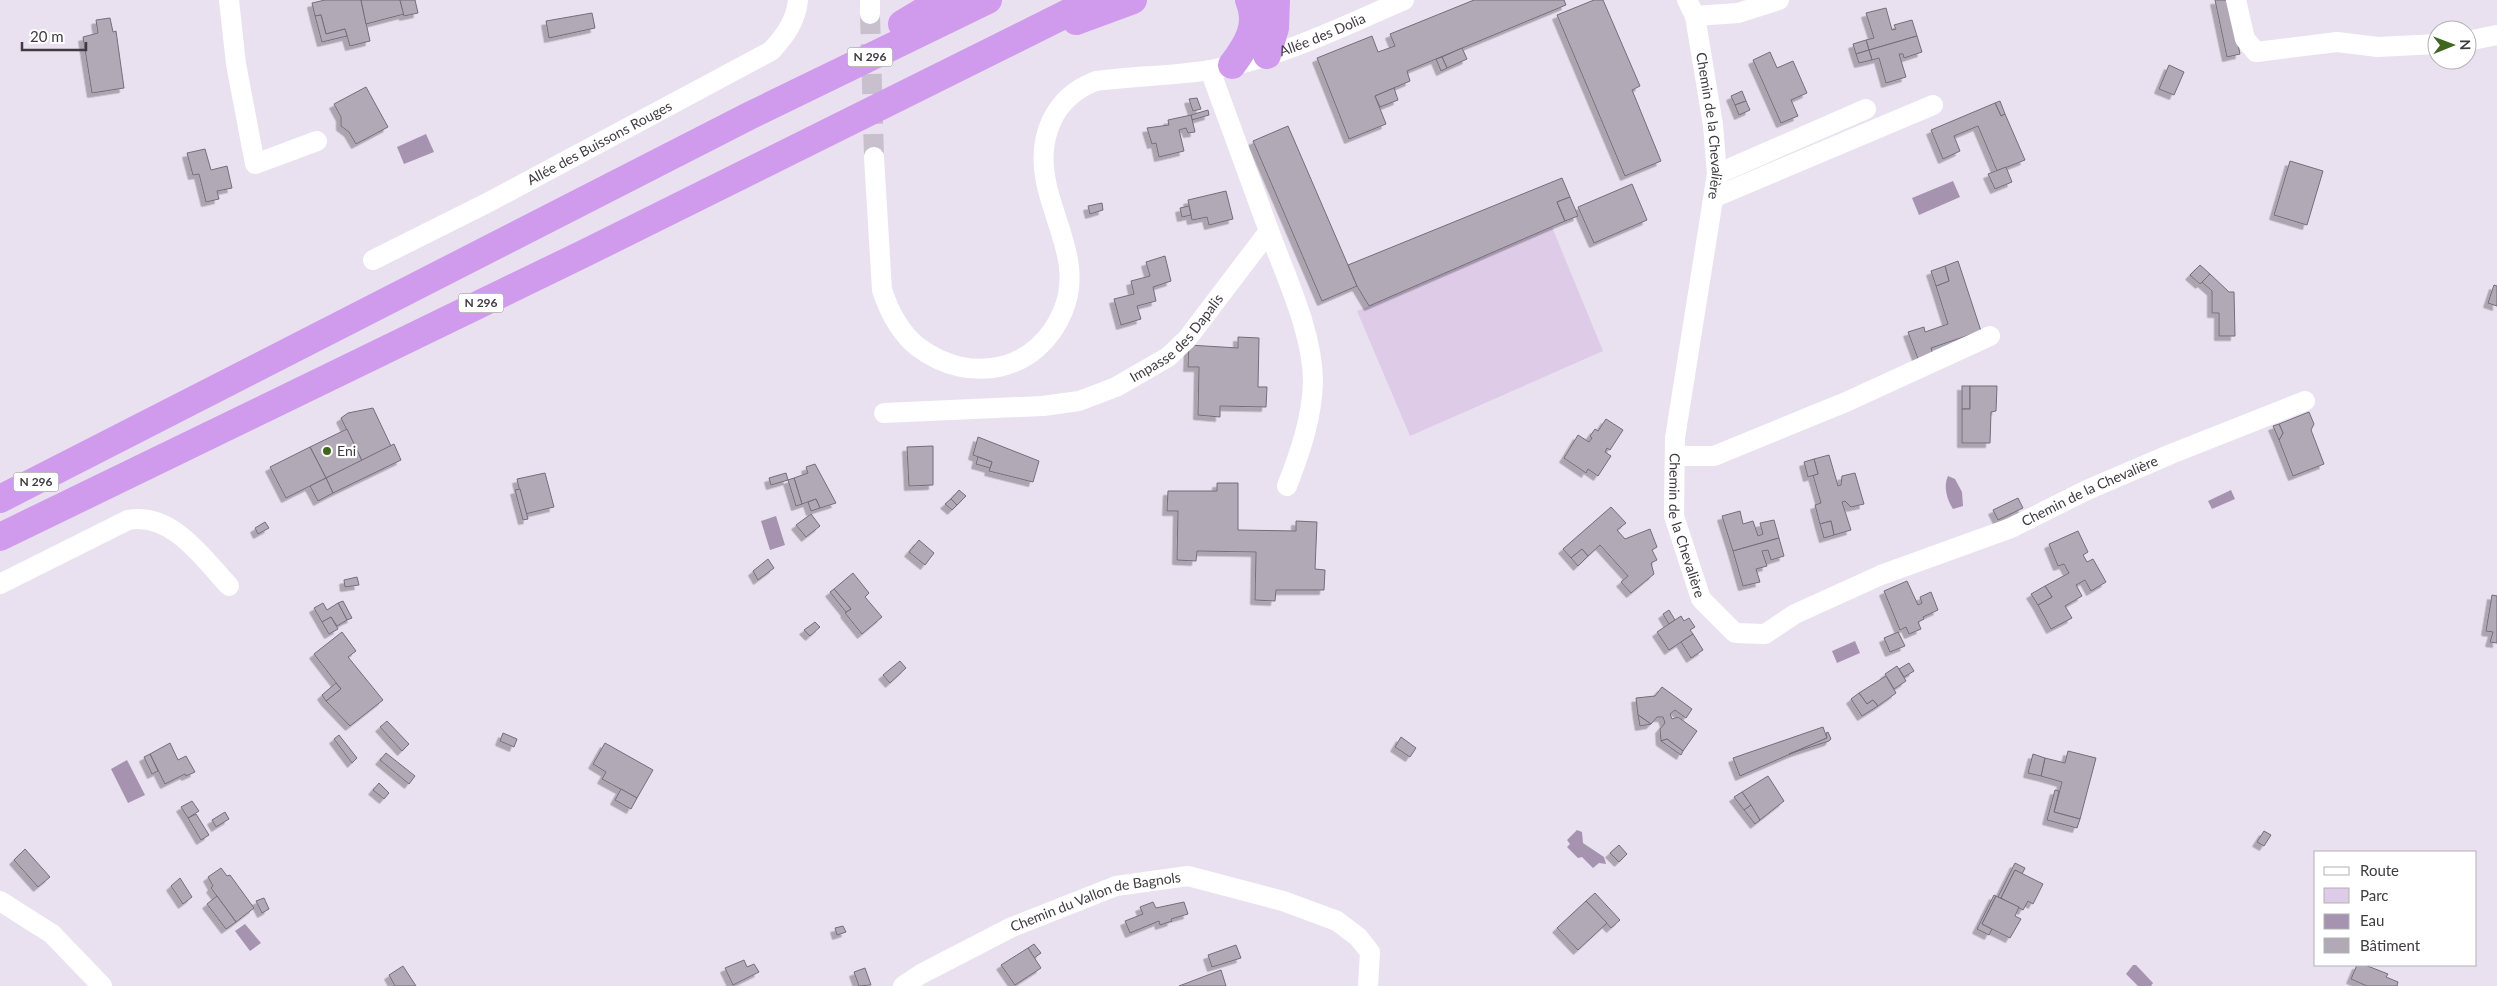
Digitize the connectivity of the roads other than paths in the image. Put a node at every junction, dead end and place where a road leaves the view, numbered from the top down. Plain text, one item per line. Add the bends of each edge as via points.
1 (229, 0) edge
2 (798, 0) edge
3 (942, 0) edge
4 (988, 0) edge
5 (1094, 0) edge
6 (1133, 0) edge
7 (1249, 0) edge
8 (1276, 0) edge
9 (1404, 0) edge
10 (1779, 0) edge
11 (2236, 0) edge
12 (1692, 8) edge
13 (2497, 35) edge
14 (2477, 39) edge
15 (2427, 45) edge
16 (1267, 55) junction
17 (960, 65) junction
18 (1221, 67) junction
19 (1933, 105) dead end
20 (1866, 109) dead end
21 (751, 115) junction
22 (317, 141) dead end
23 (874, 157) tunnel mouth
24 (1717, 174) junction
25 (1715, 197) junction
26 (1269, 231) junction
27 (374, 260) dead end
28 (1990, 336) dead end
29 (2305, 401) dead end
30 (884, 413) dead end
31 (1675, 456) junction
32 (1287, 486) dead end
33 (0, 499) edge
34 (0, 537) edge
35 (0, 584) edge
36 (229, 586) dead end
37 (0, 901) edge
38 (102, 986) edge
39 (903, 986) edge
40 (1368, 986) edge

1 - 22 street via 236,64 255,164
2 - 27 street, Allée des Buissons Rouges via 792,24 771,51
3 - 21 highway, N 296
4 - 21 highway, N 296
5 - 17 highway, N 296
6 - 17 highway
7 - 18 highway via 1253,25 1250,40
8 - 16 highway via 1275,28
9 - 16 street, Allée des Dolia
10 - 12 street via 1738,13
11 - 15 street via 2245,39 2256,52 2337,42 2378,47
12 - 24 street, Chemin de la Chevalière via 1713,125
13 - 14 street
16 - 18 street, Allée des Dolia
17 - 34 highway, N 296 via 583,254
18 - 23 street, Allée des Dolia via 1096,81 1081,86 1057,109 1047,128 1042,154 1046,183 1067,246 1069,286 1064,310 1052,334 1030,354 1011,365 991,370 943,361 918,347 903,331 888,308 882,290
18 - 26 street
19 - 25 street
20 - 24 street
21 - 33 highway, N 296
24 - 25 street, Chemin de la Chevalière
25 - 31 street, Chemin de la Chevalière via 1675,438
26 - 30 street, Impasse des Dapalis via 1186,339 1168,357 1116,387 1079,401 1043,406
26 - 32 street via 1297,305 1313,381 1311,409 1301,451
28 - 31 street via 1846,402 1714,456
29 - 31 street, Chemin de la Chevalière via 2087,490 2011,528 1881,575 1796,614 1765,634 1735,633 1701,599 1674,516
35 - 36 street via 128,520 141,518 154,520 180,534
37 - 38 street via 52,934
39 - 40 street, Chemin du Vallon de Bagnols via 1012,927 1116,886 1188,876 1283,901 1337,921 1358,937 1370,952

